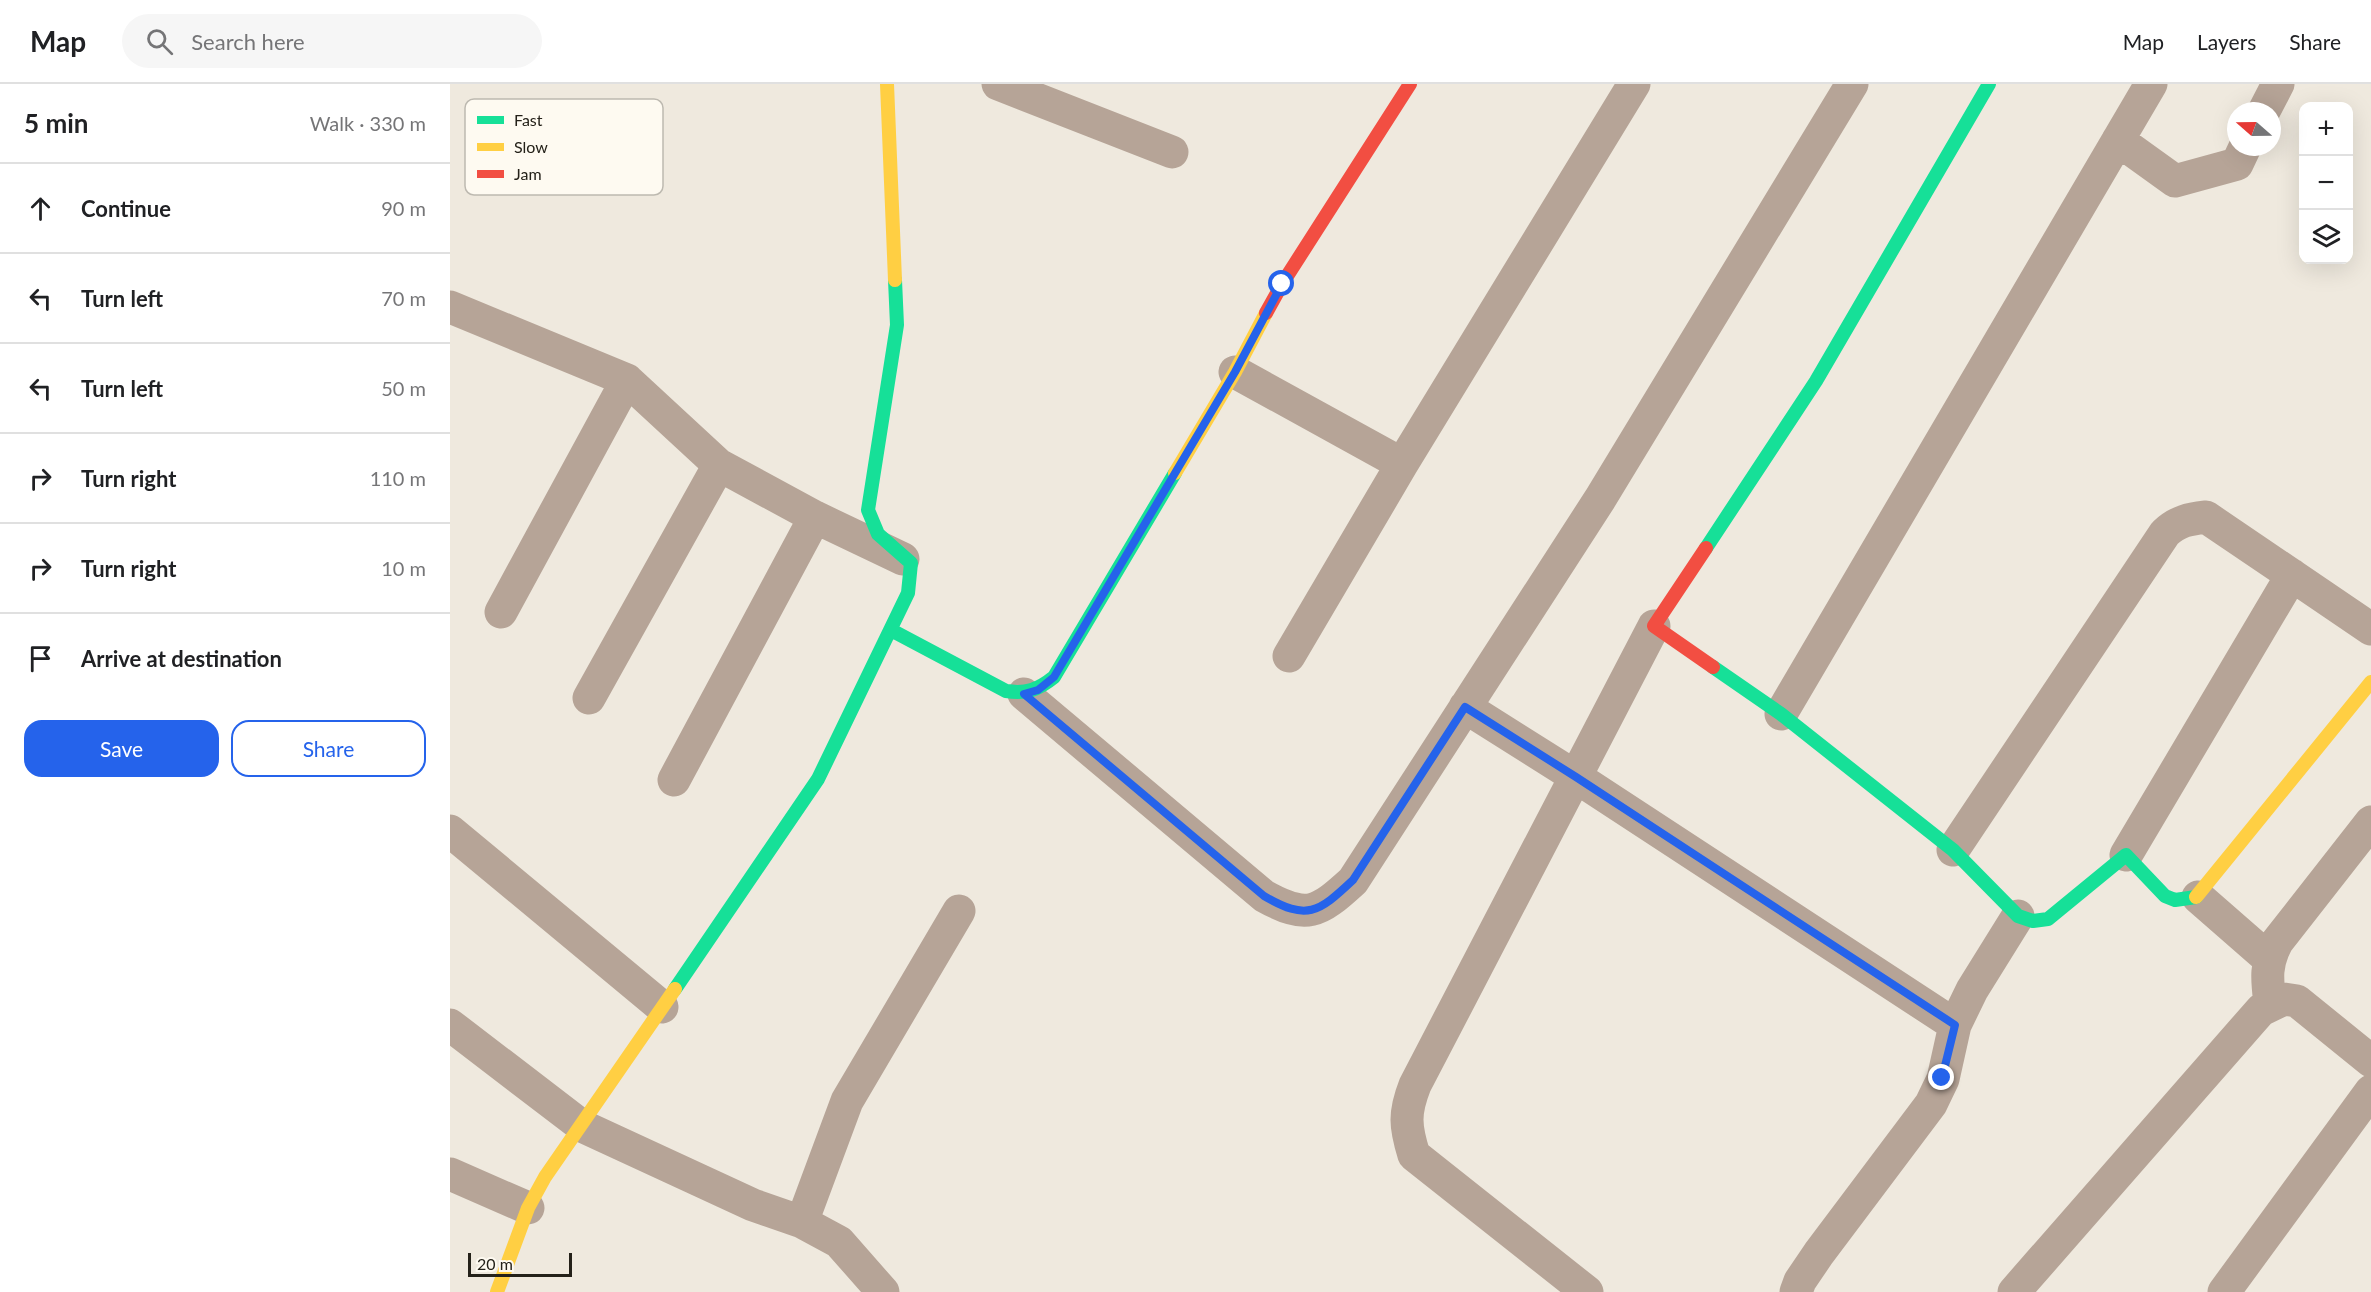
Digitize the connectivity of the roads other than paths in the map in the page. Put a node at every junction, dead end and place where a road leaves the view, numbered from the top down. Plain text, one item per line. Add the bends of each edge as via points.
1 (887, 84) edge
2 (998, 84) edge
3 (1410, 84) edge
4 (1634, 84) edge
5 (1852, 84) edge
6 (1989, 84) edge
7 (2151, 84) edge
8 (2278, 84) edge
9 (2269, 102) edge
10 (2118, 140) junction
11 (1172, 152) dead end
12 (2240, 156) edge
13 (450, 307) edge
14 (1235, 372) junction
15 (627, 380) junction
16 (1402, 464) junction
17 (719, 465) junction
18 (815, 517) junction
19 (911, 563) junction
20 (2292, 575) junction
21 (501, 612) dead end
22 (1654, 626) junction
23 (2371, 629) edge
24 (891, 630) junction
25 (1289, 656) dead end
26 (2371, 682) edge
27 (1024, 694) junction
28 (590, 698) dead end
29 (1465, 707) junction
30 (1781, 714) junction
31 (1576, 777) junction
32 (674, 780) dead end
33 (2371, 822) edge
34 (450, 831) edge
35 (1953, 850) junction
36 (2126, 855) junction
37 (2198, 897) junction
38 (959, 911) dead end
39 (2018, 916) junction
40 (2269, 959) junction
41 (2270, 1004) junction
42 (662, 1007) junction
43 (450, 1025) edge
44 (1955, 1025) junction
45 (2371, 1061) edge
46 (2371, 1091) edge
47 (582, 1126) junction
48 (450, 1174) edge
49 (528, 1208) junction
50 (802, 1222) junction
51 (497, 1292) edge
52 (883, 1292) edge
53 (1587, 1292) edge
54 (1796, 1292) edge
55 (2014, 1292) edge
56 (2224, 1292) edge

1 - 19 street via 897,325 868,510 875,533
2 - 11 street
3 - 14 street via 1282,284
4 - 16 street
5 - 29 street via 1600,499
6 - 22 street via 1816,381
7 - 10 street
8 - 9 street
10 - 12 street via 2175,181 2236,164
10 - 30 street
13 - 15 street
14 - 16 street
14 - 27 street via 1054,677 1038,690
15 - 17 street
15 - 21 street
16 - 25 street
17 - 18 street
17 - 28 street
18 - 19 street
18 - 32 street
19 - 24 street via 908,593
20 - 23 street
20 - 35 street via 2206,517 2176,523 2165,532
20 - 36 street
22 - 30 street
22 - 31 street
24 - 27 street via 1006,691
24 - 42 street via 818,779
26 - 37 street
27 - 29 street via 1264,896 1285,908 1303,912 1331,901 1353,880
29 - 31 street
30 - 35 street
31 - 44 street
31 - 53 street via 1415,1085 1407,1106 1407,1133 1414,1155
33 - 40 street via 2277,942
34 - 42 street
35 - 39 street
36 - 37 street via 2165,896 2175,900
36 - 39 street via 2048,919 2033,921
37 - 40 street
38 - 50 street via 847,1101
39 - 44 street
40 - 41 street
41 - 45 street via 2284,999 2297,1001
41 - 55 street
42 - 47 street
43 - 47 street
44 - 54 street via 1931,1104 1819,1253
46 - 56 street
47 - 49 street
47 - 50 street via 753,1205
48 - 49 street
49 - 51 street
50 - 52 street via 839,1242

